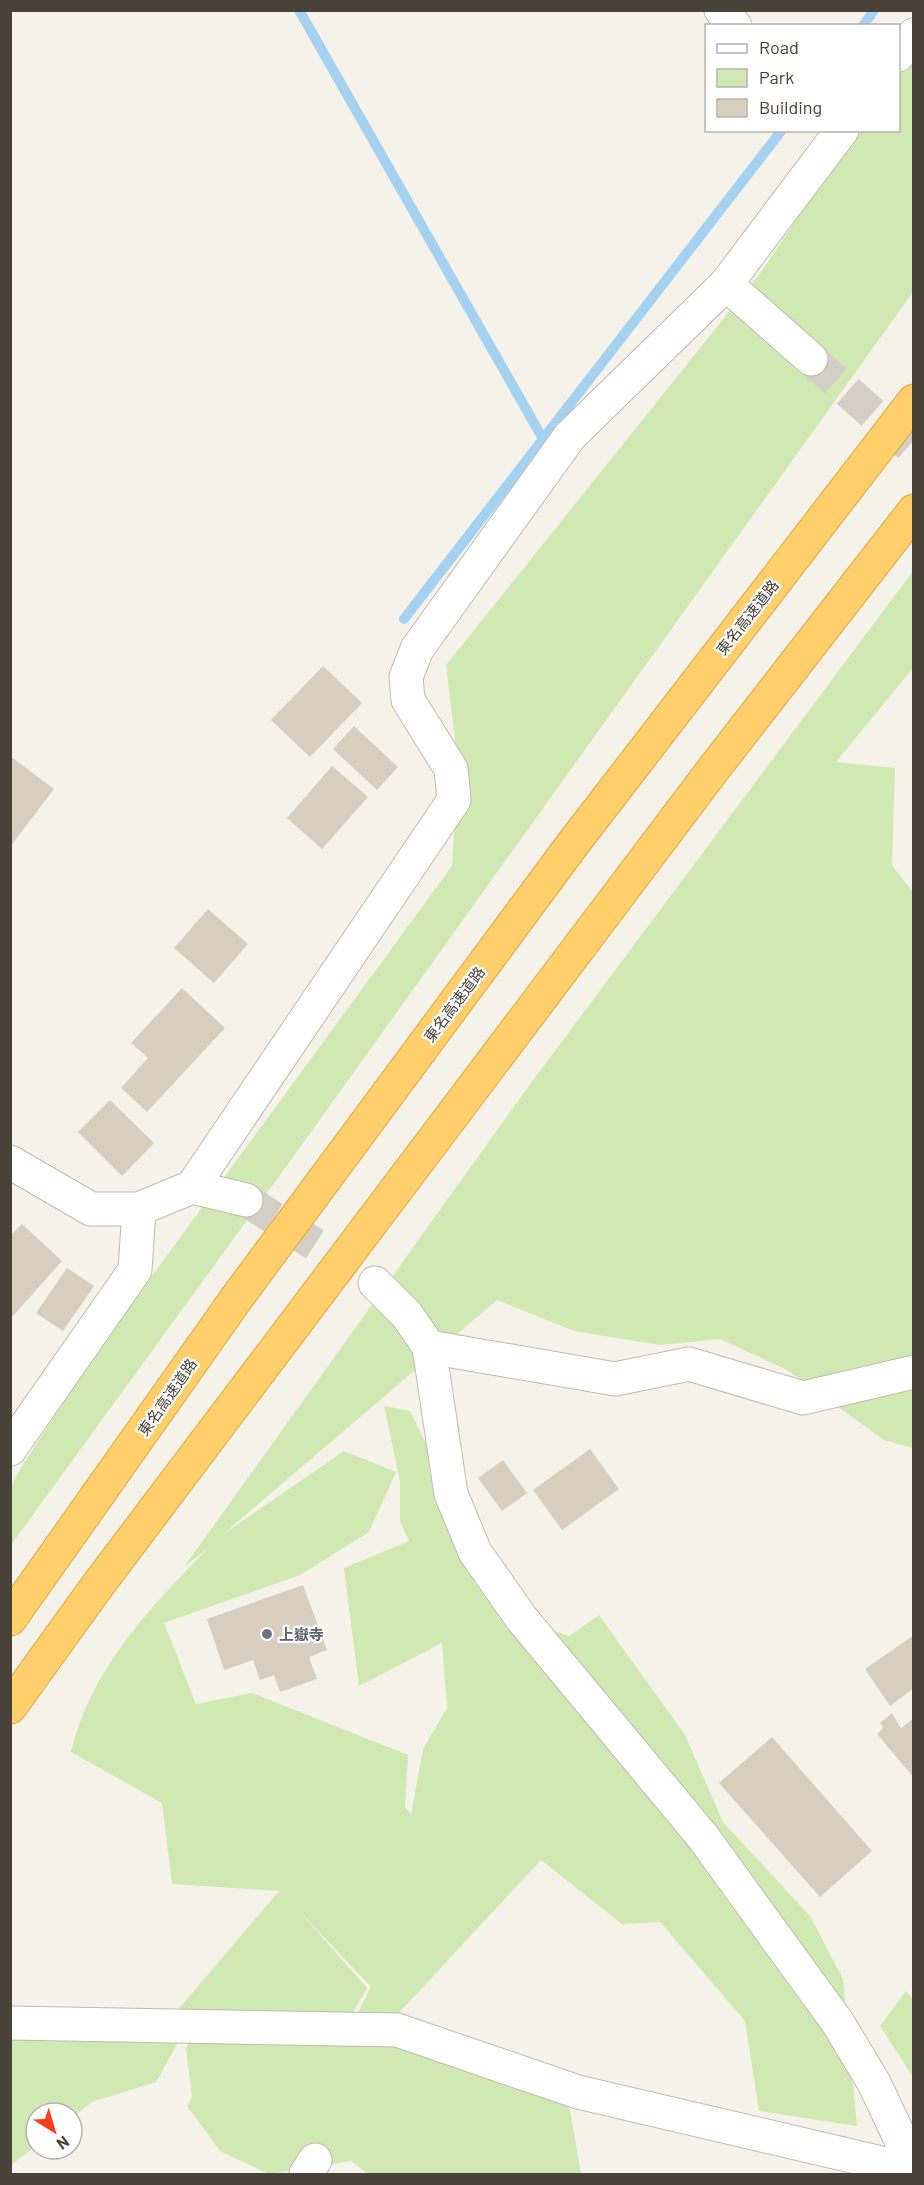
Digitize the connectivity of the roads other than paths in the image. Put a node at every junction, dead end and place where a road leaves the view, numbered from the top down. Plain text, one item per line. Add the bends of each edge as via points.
1 (721, 10) edge
2 (733, 24) edge
3 (914, 35) edge
4 (900, 52) edge
5 (836, 133) edge
6 (726, 284) junction
7 (811, 359) tunnel mouth
8 (914, 401) edge
9 (914, 511) edge
10 (10, 1162) edge
11 (192, 1187) junction
12 (246, 1200) tunnel mouth
13 (139, 1209) junction
14 (375, 1283) tunnel mouth
15 (429, 1347) junction
16 (914, 1372) edge
17 (10, 1449) edge
18 (10, 1619) edge
19 (10, 1707) edge
20 (10, 2023) edge
21 (908, 2172) edge

1 - 2 street
3 - 4 street
5 - 6 street
6 - 7 street
6 - 11 street via 570,436 417,649 406,677 408,700 451,769 454,800
8 - 18 highway, 東名高速道路 via 572,845 236,1299
9 - 19 highway via 690,800
10 - 13 street via 91,1209
11 - 12 street
11 - 13 street
13 - 17 street via 135,1270
14 - 15 street via 407,1315
15 - 16 street via 615,1379 689,1364 803,1398
15 - 21 street via 452,1494 476,1552 522,1619 703,1837 838,2023 901,2140
20 - 21 street via 398,2030 578,2092

